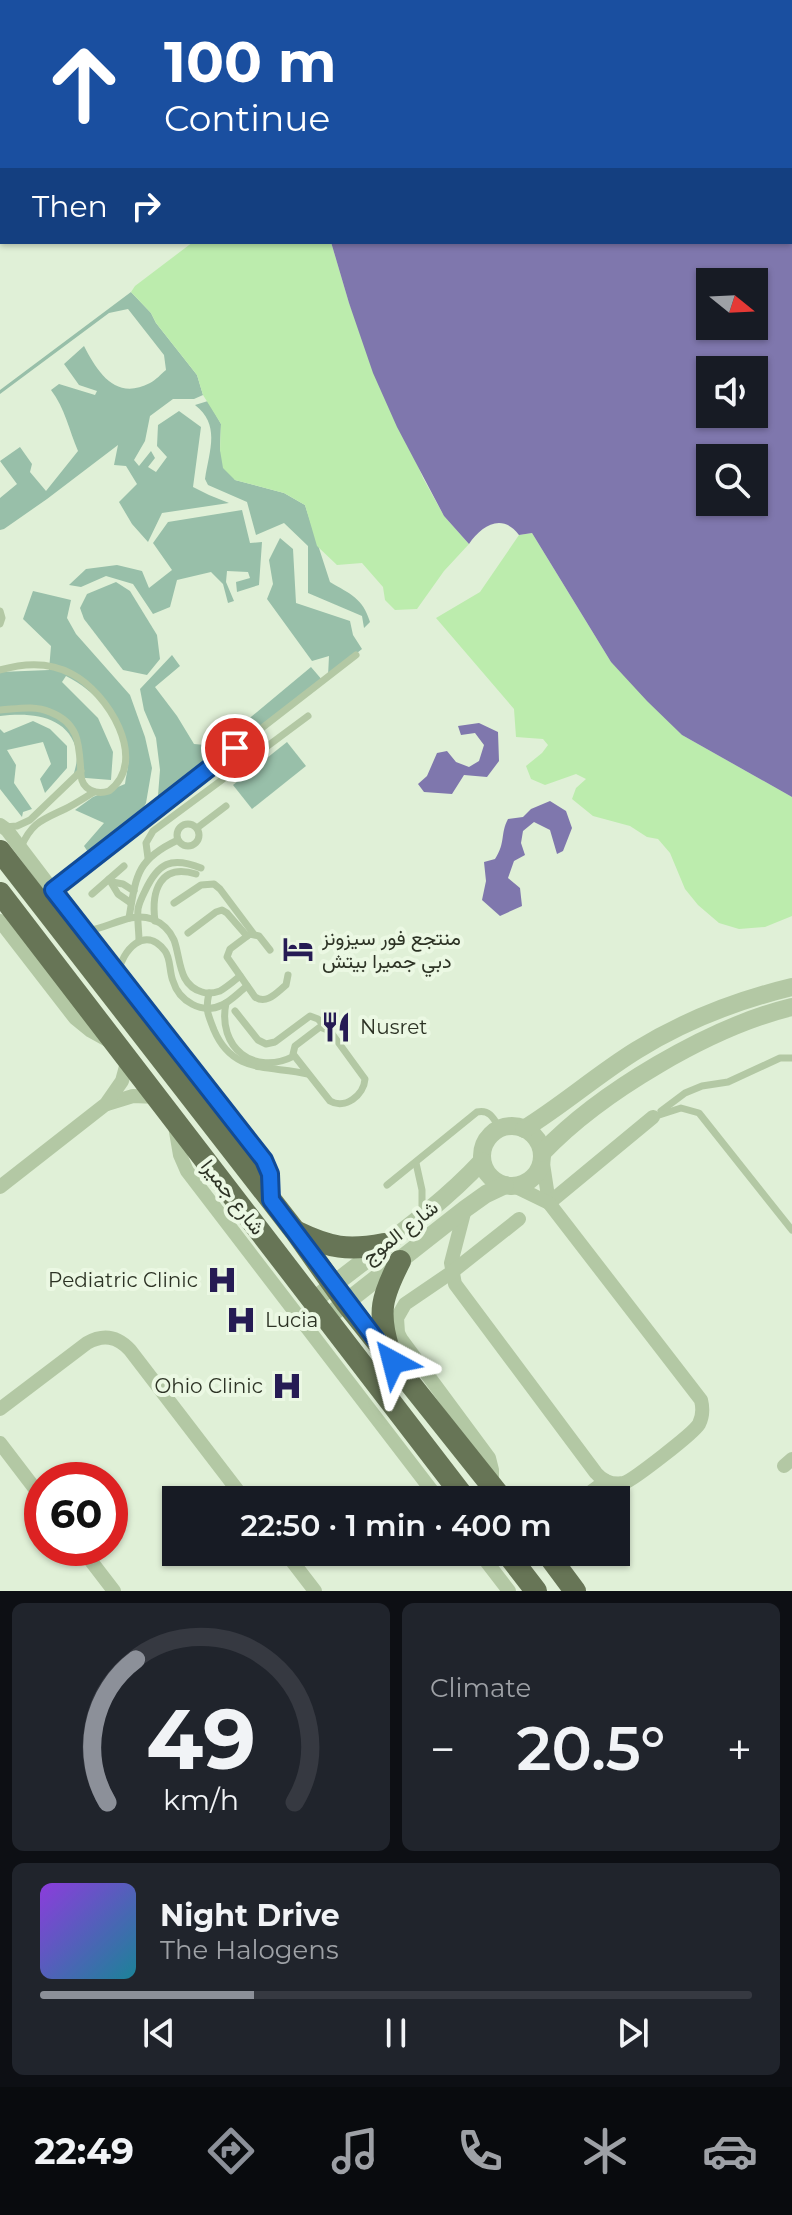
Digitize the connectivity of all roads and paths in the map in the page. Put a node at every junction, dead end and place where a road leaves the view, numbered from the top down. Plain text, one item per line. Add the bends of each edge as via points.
1 (0, 611) edge
2 (0, 624) edge
3 (356, 655) dead end
4 (0, 670) edge
5 (0, 710) edge
6 (308, 716) dead end
7 (81, 771) junction
8 (94, 792) junction
9 (226, 806) dead end
10 (43, 814) junction
11 (2, 826) edge
12 (197, 828) junction
13 (178, 840) junction
14 (10, 850) edge
15 (148, 858) junction
16 (124, 866) dead end
17 (111, 881) junction
18 (53, 890) junction
19 (134, 891) junction
20 (0, 893) edge
21 (92, 894) dead end
22 (131, 903) junction
23 (174, 903) dead end
24 (139, 917) junction
25 (129, 918) junction
26 (0, 921) edge
27 (155, 921) junction
28 (84, 931) junction
29 (188, 933) dead end
30 (250, 935) junction
31 (139, 941) junction
32 (270, 950) dead end
33 (117, 975) junction
34 (288, 975) dead end
35 (240, 976) junction
36 (247, 986) junction
37 (792, 987) edge
38 (209, 993) junction
39 (226, 1003) junction
40 (792, 1007) edge
41 (205, 1008) junction
42 (235, 1011) dead end
43 (325, 1027) junction
44 (123, 1052) junction
45 (294, 1056) junction
46 (792, 1058) edge
47 (308, 1074) junction
48 (157, 1097) junction
49 (106, 1104) junction
50 (653, 1117) junction
51 (175, 1121) junction
52 (500, 1129) junction
53 (524, 1129) junction
54 (542, 1155) junction
55 (482, 1161) junction
56 (416, 1163) junction
57 (387, 1185) dead end
58 (509, 1186) junction
59 (0, 1187) edge
60 (271, 1200) junction
61 (549, 1203) junction
62 (465, 1209) junction
63 (422, 1215) junction
64 (519, 1219) dead end
65 (792, 1230) edge
66 (295, 1231) junction
67 (384, 1244) junction
68 (400, 1261) junction
69 (452, 1272) junction
70 (333, 1285) junction
71 (346, 1303) junction
72 (319, 1310) junction
73 (393, 1362) junction
74 (0, 1409) edge
75 (0, 1443) edge
76 (24, 1474) edge
77 (606, 1481) junction
78 (234, 1486) edge
79 (428, 1486) edge
80 (455, 1486) edge
81 (492, 1486) edge
82 (496, 1486) edge
83 (599, 1486) edge
84 (95, 1566) edge
85 (296, 1566) edge
86 (488, 1566) edge
87 (517, 1566) edge
88 (556, 1566) edge
89 (504, 1589) edge
90 (114, 1591) edge
91 (315, 1591) edge
92 (536, 1591) edge
93 (575, 1591) edge

1 - 2 lane
3 - 18 lane
4 - 8 lane via 52,667 76,675 101,696 118,725 125,762 113,788
5 - 7 lane via 39,708 66,721 78,741
6 - 15 lane via 153,831 146,843
7 - 8 lane via 84,784
7 - 10 lane via 51,798
8 - 10 lane via 68,808
9 - 12 lane
10 - 11 lane via 24,824
10 - 14 lane
11 - 14 street
12 - 13 lane via 180,827
12 - 13 lane via 194,845
13 - 15 lane
14 - 18 street
14 - 60 main road, شارع جميرا
15 - 19 lane
16 - 17 lane
17 - 19 lane
17 - 21 lane
17 - 22 lane
18 - 28 street
19 - 22 lane
20 - 44 main road, شارع جميرا
22 - 25 lane
23 - 30 lane via 201,885 214,884
24 - 25 lane
24 - 27 lane
24 - 27 lane via 140,901 156,871 168,863 189,863 198,871 178,871 162,879 156,890
24 - 31 lane
25 - 28 lane
26 - 44 street via 75,1018
27 - 38 lane via 173,939 188,984
28 - 33 street
29 - 30 lane via 222,910
30 - 32 lane via 259,936
30 - 35 lane via 227,954
31 - 33 lane via 123,955
31 - 41 lane via 163,948 177,991 187,1002
33 - 60 street via 264,1160
34 - 36 lane via 286,985 264,1001
35 - 36 lane
35 - 38 lane
36 - 39 lane
37 - 53 street via 726,1007 661,1036
38 - 41 lane
39 - 41 lane
39 - 45 lane via 225,1030 236,1050 263,1062
40 - 54 street via 659,1064 561,1134
41 - 47 lane via 221,1044 239,1060 258,1068
42 - 43 lane via 266,1044 310,1016
43 - 45 lane via 295,1046
43 - 47 lane via 366,1084 346,1104 336,1105
44 - 48 main road, شارع جميرا
44 - 49 street via 122,1081
45 - 47 lane
46 - 50 lane via 685,1093
48 - 49 street via 133,1096
48 - 51 main road, شارع جميرا
49 - 59 street
50 - 61 street
50 - 65 lane via 681,1108 699,1113
51 - 72 main road, شارع جميرا
51 - 79 street via 187,1171
52 - 53 street
52 - 55 street via 485,1142
52 - 56 lane via 488,1112 477,1112
53 - 54 street via 533,1134
54 - 58 street via 536,1173
54 - 61 street
55 - 58 street via 490,1177
55 - 63 street, شارع الموج
56 - 57 lane
56 - 63 lane
58 - 61 street
58 - 62 street, شارع الموج
60 - 66 main road, شارع جميرا
61 - 77 street via 697,1393 703,1408 695,1429 629,1481
62 - 68 street, شارع الموج
62 - 69 street
63 - 67 street, شارع الموج
64 - 69 street
66 - 67 main road via 340,1248
66 - 70 main road, شارع جميرا
67 - 70 street, شارع الموج
68 - 71 street, شارع الموج
68 - 73 main road via 382,1302 383,1332
69 - 77 street via 455,1284
69 - 82 street via 405,1304 396,1326 486,1453
70 - 71 main road, شارع جميرا
70 - 72 street, شارع الموج
71 - 72 street, شارع الموج
71 - 73 main road, شارع جميرا
72 - 80 main road, شارع جميرا
73 - 81 main road, شارع جميرا
74 - 78 street via 95,1338 115,1338 124,1342
75 - 76 street
77 - 83 street
84 - 90 street
85 - 91 street
86 - 89 street
87 - 92 main road
88 - 93 main road

